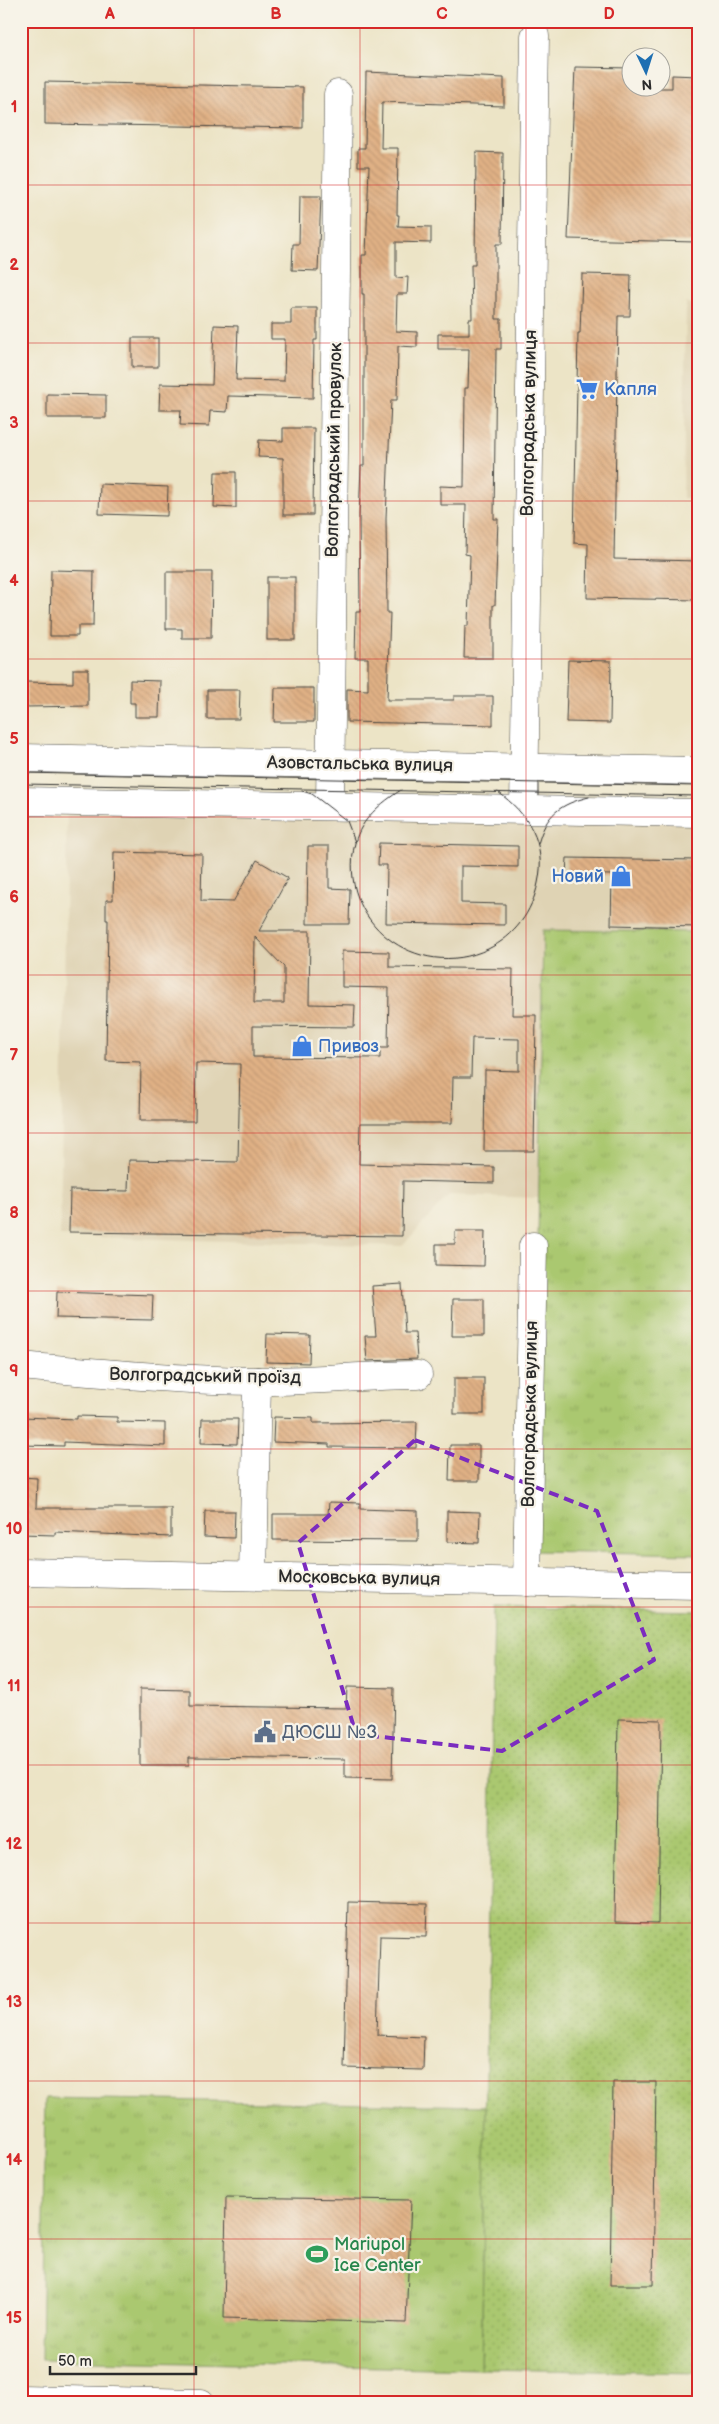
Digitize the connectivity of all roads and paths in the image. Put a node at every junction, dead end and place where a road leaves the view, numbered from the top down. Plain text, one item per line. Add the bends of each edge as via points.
1 (535, 36) dead end
2 (338, 94) dead end
3 (21, 758) edge
4 (330, 764) junction
5 (524, 768) junction
6 (698, 771) edge
7 (21, 801) edge
8 (330, 806) junction
9 (524, 810) junction
10 (698, 812) edge
11 (533, 1246) dead end
12 (21, 1366) edge
13 (418, 1375) dead end
14 (257, 1381) junction
15 (21, 1572) edge
16 (253, 1576) junction
17 (527, 1582) junction
18 (698, 1585) edge
19 (21, 2399) edge
20 (201, 2403) edge

1 - 5 street, Волгоградська вулиця
2 - 4 street, Волгоградський провулок
3 - 4 street, Азовстальська вулиця
4 - 5 street, Азовстальська вулиця
4 - 8 street, Волгоградський провулок
5 - 6 street, Азовстальська вулиця
5 - 9 street, Волгоградська вулиця
7 - 8 street
8 - 9 street
9 - 10 street
11 - 17 street, Волгоградська вулиця
12 - 14 street, Волгоградський проїзд via 121,1375
13 - 14 street, Волгоградський проїзд
14 - 16 street
15 - 16 street, Московська вулиця
16 - 17 street, Московська вулиця
17 - 18 street, Московська вулиця
19 - 20 street

